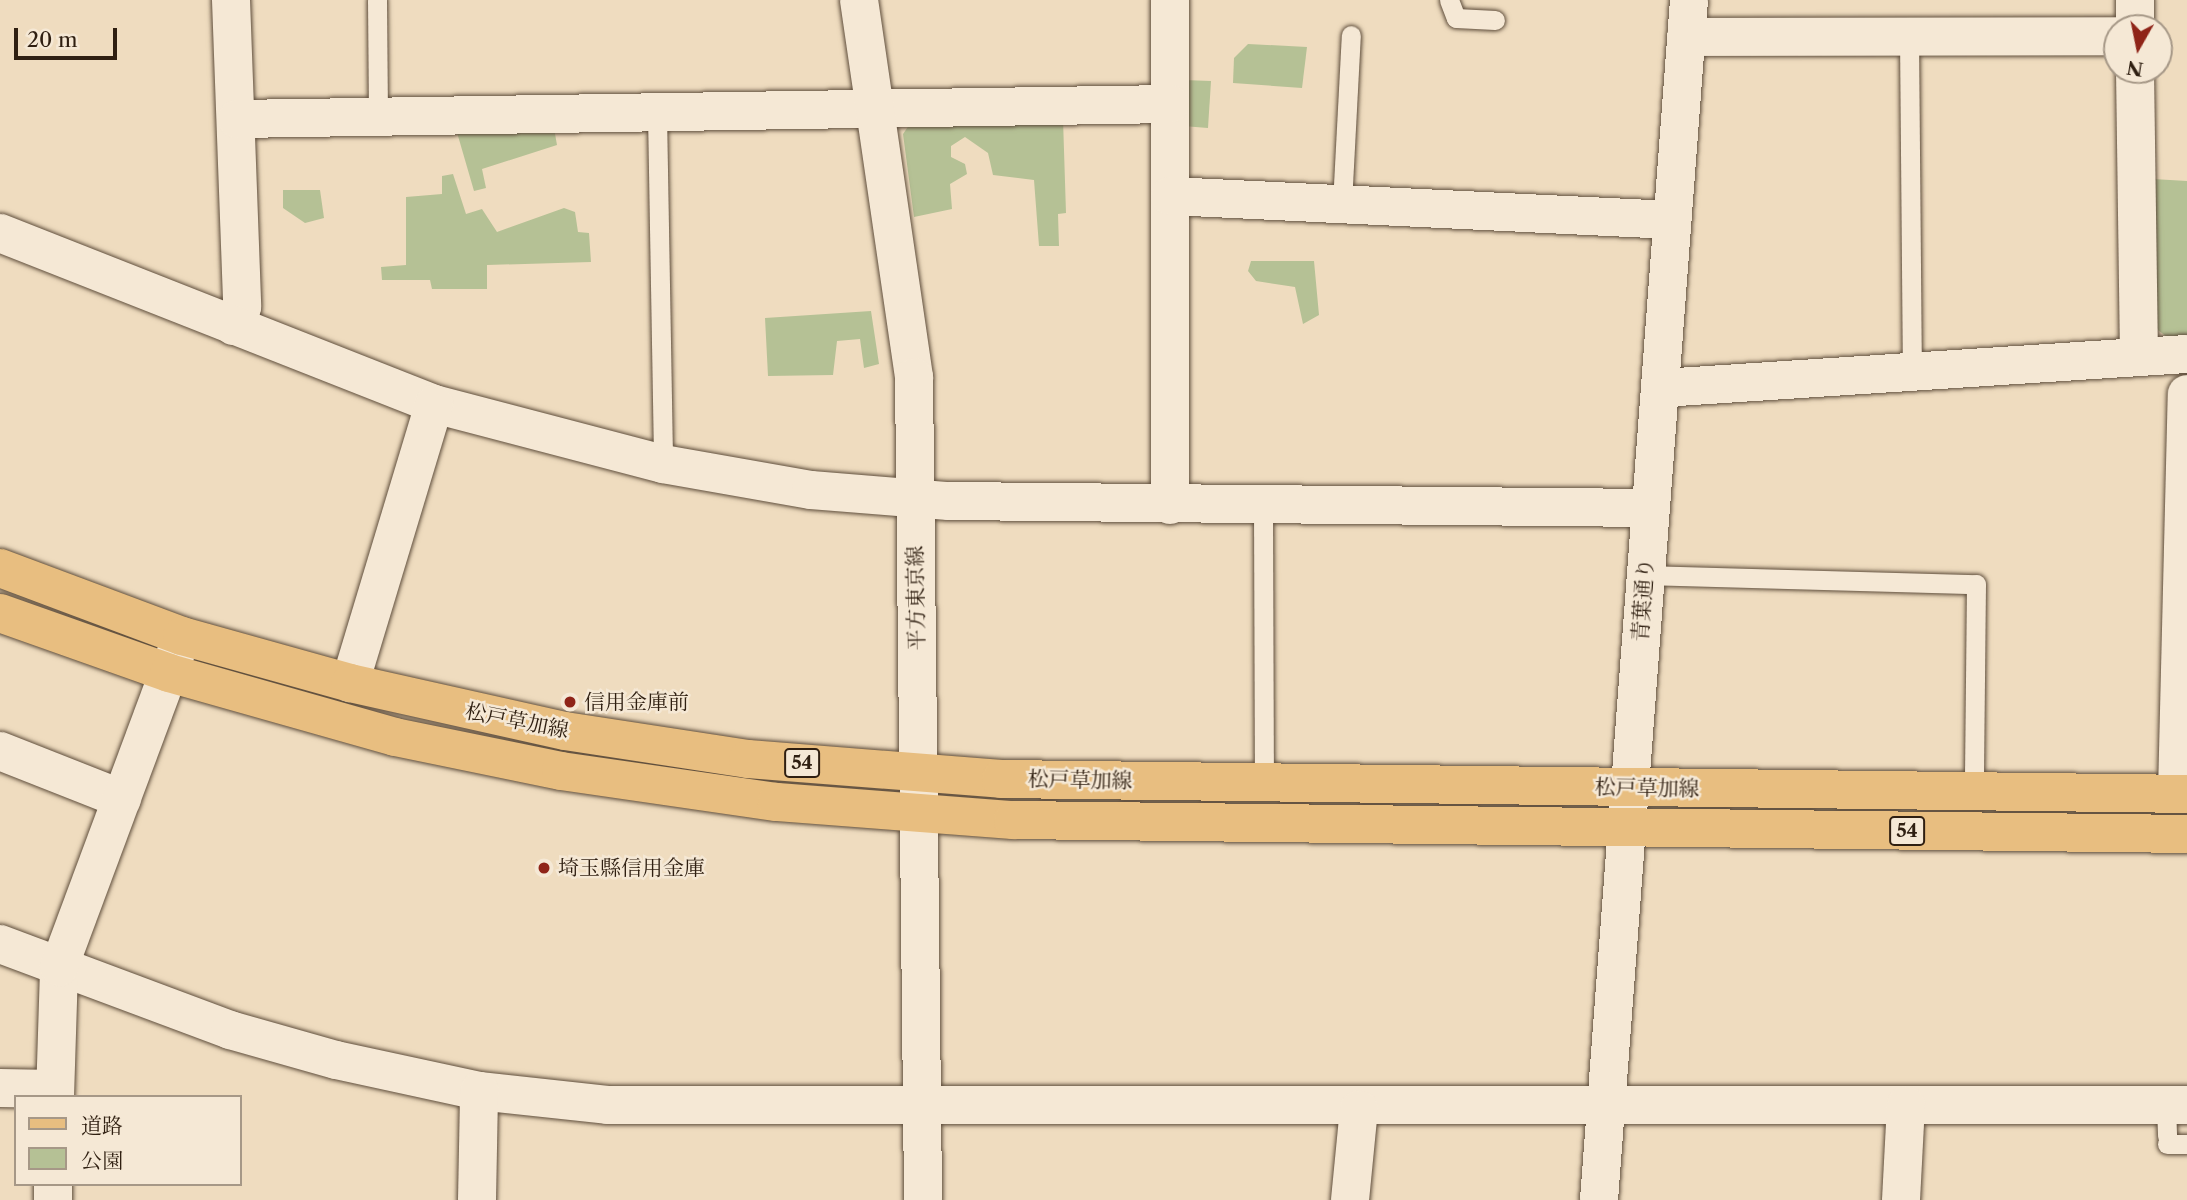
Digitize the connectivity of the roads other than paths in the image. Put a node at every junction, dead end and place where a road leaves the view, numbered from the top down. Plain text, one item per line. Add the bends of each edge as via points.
1 (231, 0) edge
2 (377, 0) edge
3 (859, 0) edge
4 (1170, 0) edge
5 (1449, 0) edge
6 (1688, 19) edge
7 (1495, 20) dead end
8 (1351, 35) dead end
9 (2103, 36) edge
10 (1909, 37) junction
11 (2135, 84) edge
12 (1170, 104) junction
13 (878, 109) junction
14 (657, 113) junction
15 (378, 117) junction
16 (237, 119) junction
17 (1170, 196) junction
18 (1342, 204) junction
19 (1672, 220) junction
20 (0, 233) edge
21 (233, 326) junction
22 (2187, 354) edge
23 (2139, 357) junction
24 (1912, 371) junction
25 (1662, 388) junction
26 (2187, 394) edge
27 (434, 404) junction
28 (663, 464) junction
29 (914, 500) junction
30 (1170, 505) junction
31 (1263, 508) junction
32 (1650, 508) junction
33 (0, 568) edge
34 (1644, 575) junction
35 (2184, 611) edge
36 (2, 618) edge
37 (182, 636) junction
38 (169, 673) junction
39 (350, 684) junction
40 (0, 751) edge
41 (919, 774) junction
42 (1264, 783) junction
43 (1629, 788) junction
44 (1974, 792) junction
45 (2182, 793) edge
46 (122, 799) junction
47 (919, 814) junction
48 (1628, 828) junction
49 (2187, 834) edge
50 (0, 944) edge
51 (59, 967) junction
52 (0, 1088) edge
53 (480, 1091) junction
54 (55, 1093) edge
55 (1906, 1105) junction
56 (1606, 1106) junction
57 (921, 1109) junction
58 (1359, 1109) junction
59 (2172, 1123) edge
60 (2187, 1144) edge
61 (477, 1200) edge
62 (923, 1200) edge
63 (1350, 1200) edge
64 (1599, 1200) edge
65 (1900, 1200) edge

1 - 16 street
2 - 15 lane
3 - 13 street, 平方東京線
4 - 12 street
5 - 7 lane via 1456,18
6 - 10 street
6 - 19 street, 青葉通り
8 - 18 lane
9 - 10 street
10 - 24 lane
11 - 23 street
12 - 13 street
12 - 17 street
13 - 14 street
13 - 29 street, 平方東京線 via 914,377
14 - 15 street
14 - 28 lane
15 - 16 street
16 - 21 street via 242,307
17 - 18 street
17 - 30 street
18 - 19 street
19 - 25 street, 青葉通り
20 - 21 street
21 - 27 street
22 - 23 street
23 - 24 street
24 - 25 street
25 - 32 street, 青葉通り
26 - 35 street
27 - 28 street
27 - 39 street
28 - 29 street
29 - 30 street
29 - 41 street, 平方東京線
30 - 31 street
31 - 32 street
31 - 42 lane
32 - 34 street, 青葉通り
33 - 37 main road, 松戸草加線 / 54
34 - 43 street, 青葉通り
34 - 44 lane via 1976,584
35 - 45 street
36 - 38 main road, 松戸草加線 / 54
37 - 38 street
37 - 39 main road, 松戸草加線 / 54
38 - 46 street
38 - 47 main road, 松戸草加線 / 54 via 395,737 561,771 699,792
39 - 41 main road, 松戸草加線 / 54 via 578,733 748,759
40 - 46 street
41 - 42 main road, 松戸草加線 / 54
41 - 47 street, 平方東京線
42 - 43 main road, 松戸草加線 / 54
43 - 44 main road, 松戸草加線 / 54
43 - 48 street, 青葉通り
44 - 45 main road, 松戸草加線 / 54
46 - 51 street
47 - 48 main road, 松戸草加線 / 54
47 - 57 street, 平方東京線
48 - 49 main road, 松戸草加線 / 54
48 - 56 street, 青葉通り
50 - 51 street
51 - 53 street via 230,1030
51 - 54 street
52 - 54 street
53 - 57 street via 644,1107
53 - 61 street
55 - 56 street
55 - 59 street
55 - 65 street
56 - 58 street
56 - 64 street, 青葉通り
57 - 58 street
57 - 62 street, 平方東京線
58 - 63 street
59 - 60 lane

